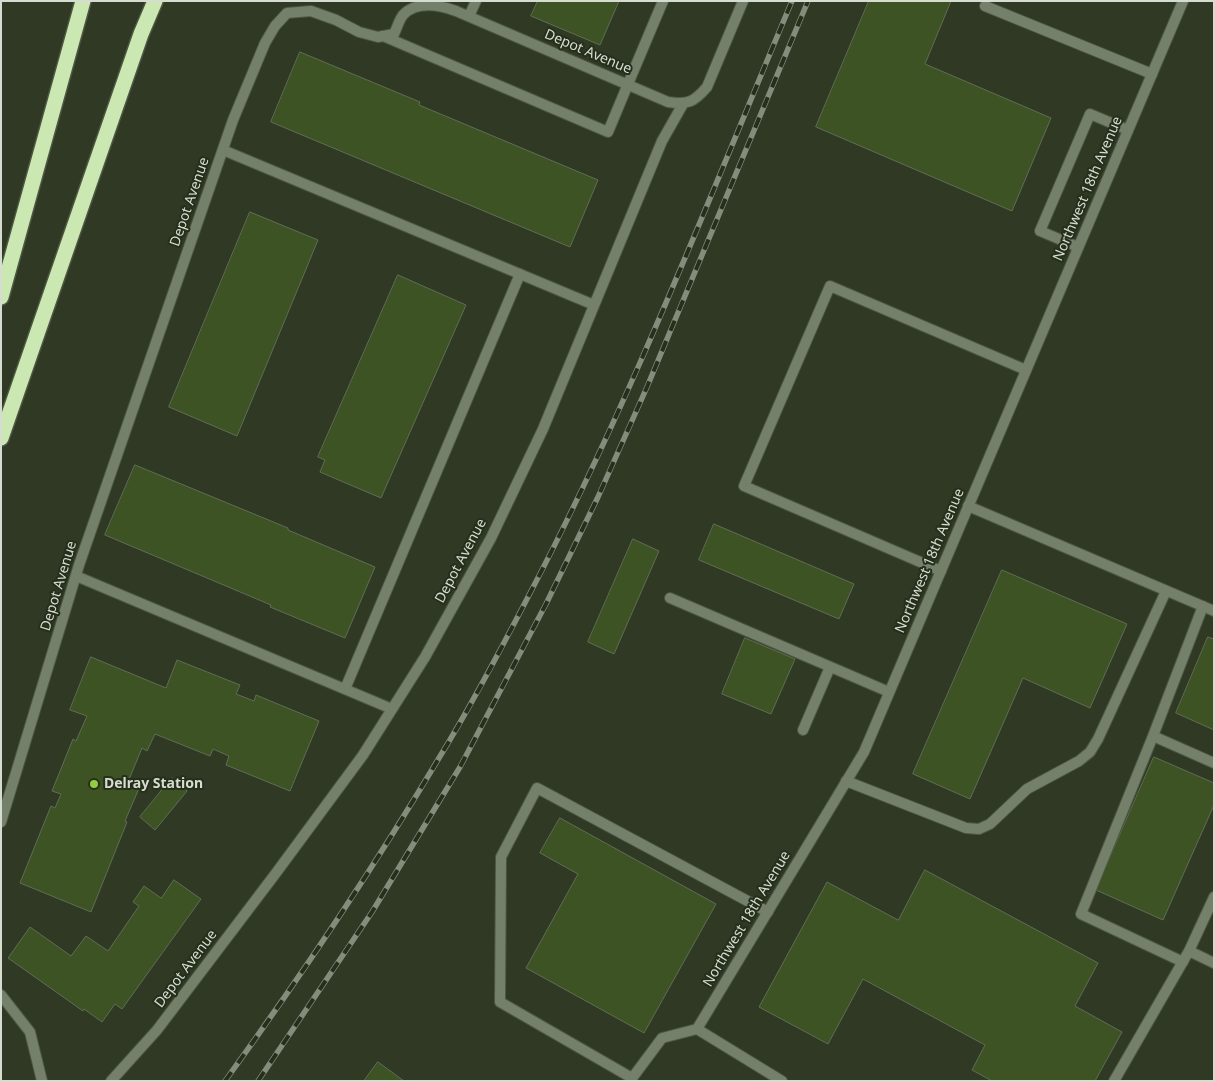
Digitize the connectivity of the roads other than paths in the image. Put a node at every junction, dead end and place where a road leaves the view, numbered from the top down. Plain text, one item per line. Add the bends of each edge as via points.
1 (82, 1) edge
2 (155, 1) edge
3 (476, 1) edge
4 (663, 1) edge
5 (743, 1) edge
6 (1183, 1) edge
7 (418, 3) edge
8 (984, 6) dead end
9 (469, 16) junction
10 (383, 36) junction
11 (1152, 74) junction
12 (628, 84) junction
13 (683, 104) junction
14 (1128, 130) junction
15 (223, 150) junction
16 (1078, 247) junction
17 (520, 274) junction
18 (1, 297) edge
19 (594, 305) junction
20 (1026, 370) junction
21 (1, 438) edge
22 (968, 506) junction
23 (941, 571) junction
24 (76, 576) junction
25 (1166, 591) junction
26 (670, 598) dead end
27 (1203, 606) junction
28 (1214, 611) edge
29 (830, 667) junction
30 (345, 689) junction
31 (890, 692) junction
32 (392, 709) junction
33 (804, 730) dead end
34 (1153, 736) junction
35 (1214, 763) edge
36 (846, 781) junction
37 (1, 822) edge
38 (1214, 897) edge
39 (768, 912) junction
40 (1189, 951) junction
41 (1183, 962) junction
42 (1214, 963) edge
43 (1, 996) edge
44 (697, 1029) junction
45 (631, 1079) edge
46 (42, 1081) edge
47 (111, 1081) edge
48 (782, 1081) edge
49 (1114, 1081) edge

1 - 18 highway
2 - 21 highway
3 - 9 street
4 - 12 street
5 - 13 street, Depot Avenue via 707,87 698,98
6 - 11 street, Northwest 18th Avenue
7 - 9 street, Depot Avenue via 440,6
7 - 10 street, Depot Avenue via 403,15 394,34
8 - 11 street
9 - 12 street, Depot Avenue
10 - 12 street via 608,132
10 - 15 street, Depot Avenue via 378,38 359,32 311,11 287,13 265,43
11 - 14 street, Northwest 18th Avenue
12 - 13 street, Depot Avenue via 668,102
13 - 19 street, Depot Avenue via 662,141
14 - 16 street, Northwest 18th Avenue
14 - 16 street via 1090,114 1070,159 1040,231
15 - 17 street
15 - 24 street, Depot Avenue
16 - 20 street, Northwest 18th Avenue
17 - 19 street
17 - 30 street
19 - 32 street, Depot Avenue via 542,429 491,538 425,657
20 - 22 street, Northwest 18th Avenue
20 - 23 street via 830,286 744,486
22 - 23 street, Northwest 18th Avenue
22 - 25 street
23 - 31 street, Northwest 18th Avenue
24 - 30 street
24 - 37 street, Depot Avenue
25 - 27 street
25 - 36 street via 1090,752 1027,789 990,824 979,829 966,828
26 - 29 street
27 - 28 street
27 - 34 street
29 - 31 street
29 - 33 street
30 - 32 street
31 - 36 street, Northwest 18th Avenue via 864,752
32 - 47 street, Depot Avenue via 276,873 157,1030
34 - 35 street
34 - 41 street via 1081,914
36 - 39 street, Northwest 18th Avenue
38 - 40 street
39 - 44 street, Northwest 18th Avenue
39 - 45 street via 537,788 501,856 500,1002
40 - 41 street
40 - 42 street
41 - 49 street
43 - 46 street via 30,1032
44 - 45 street via 662,1038
44 - 48 street

